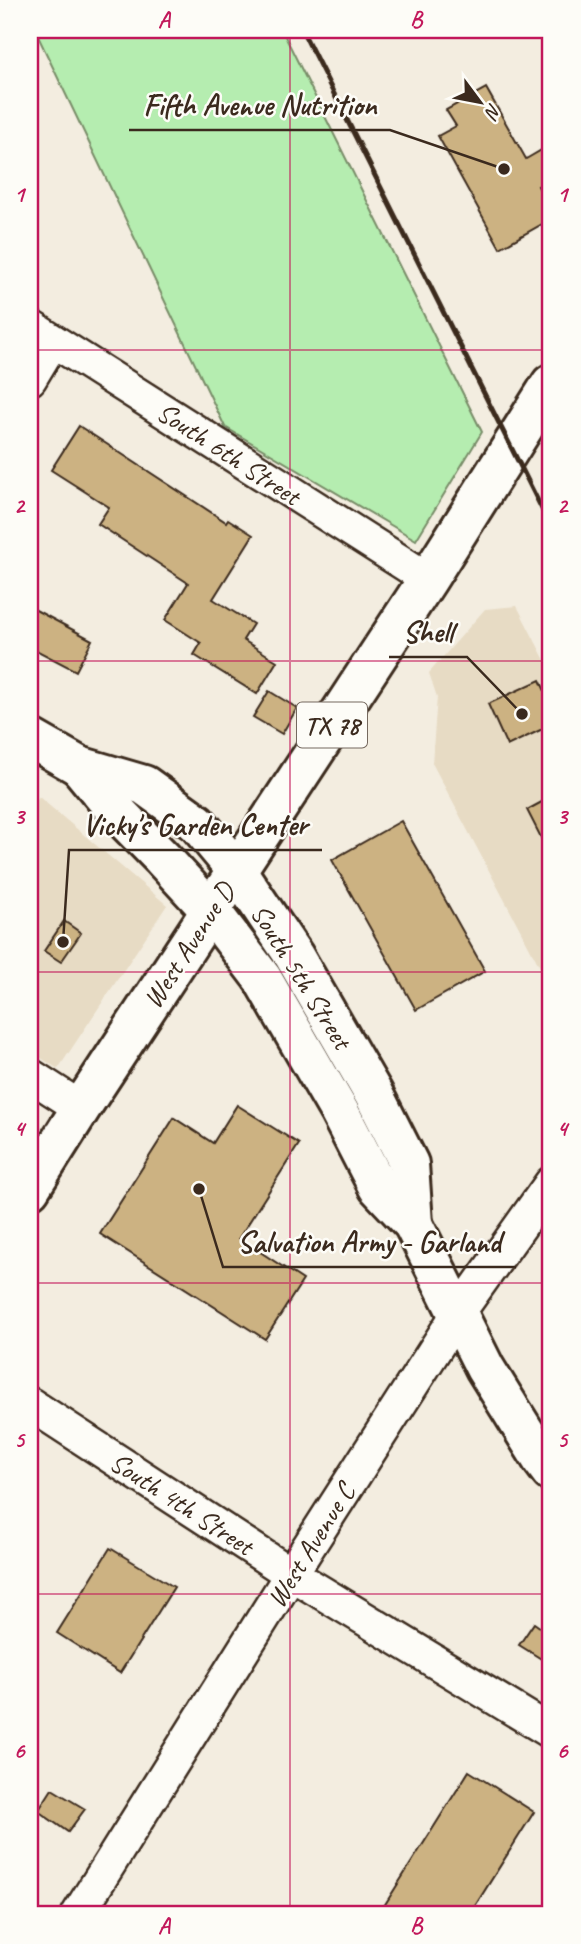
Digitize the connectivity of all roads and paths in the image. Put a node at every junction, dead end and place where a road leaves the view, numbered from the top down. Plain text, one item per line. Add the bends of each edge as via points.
1 (42, 333) edge
2 (30, 379) edge
3 (551, 384) edge
4 (428, 579) junction
5 (30, 738) edge
6 (79, 766) junction
7 (237, 871) junction
8 (211, 911) junction
9 (30, 1075) edge
10 (80, 1108) junction
11 (551, 1183) edge
12 (30, 1189) edge
13 (413, 1224) junction
14 (457, 1315) junction
15 (30, 1404) edge
16 (551, 1472) edge
17 (291, 1574) junction
18 (551, 1731) edge
19 (78, 1914) edge

1 - 2 street
1 - 4 street, South 6th Street
3 - 4 street, West Avenue D / TX 78
4 - 7 street, West Avenue D / TX 78
5 - 6 street, South 5th Street
6 - 7 street, South 5th Street via 144,785 197,823
6 - 8 street, South 5th Street
7 - 8 street, West Avenue D / TX 78
7 - 13 street, South 5th Street via 294,956 409,1164
8 - 10 street, West Avenue D / TX 78
8 - 13 street, South 5th Street via 262,978 378,1187
9 - 10 street
10 - 12 street, West Avenue D / TX 78
11 - 14 street, West Avenue C
13 - 14 street, South 5th Street
14 - 16 street, South 5th Street
14 - 17 street, West Avenue C
15 - 17 street, South 4th Street
17 - 18 street, South 4th Street
17 - 19 street, West Avenue C

